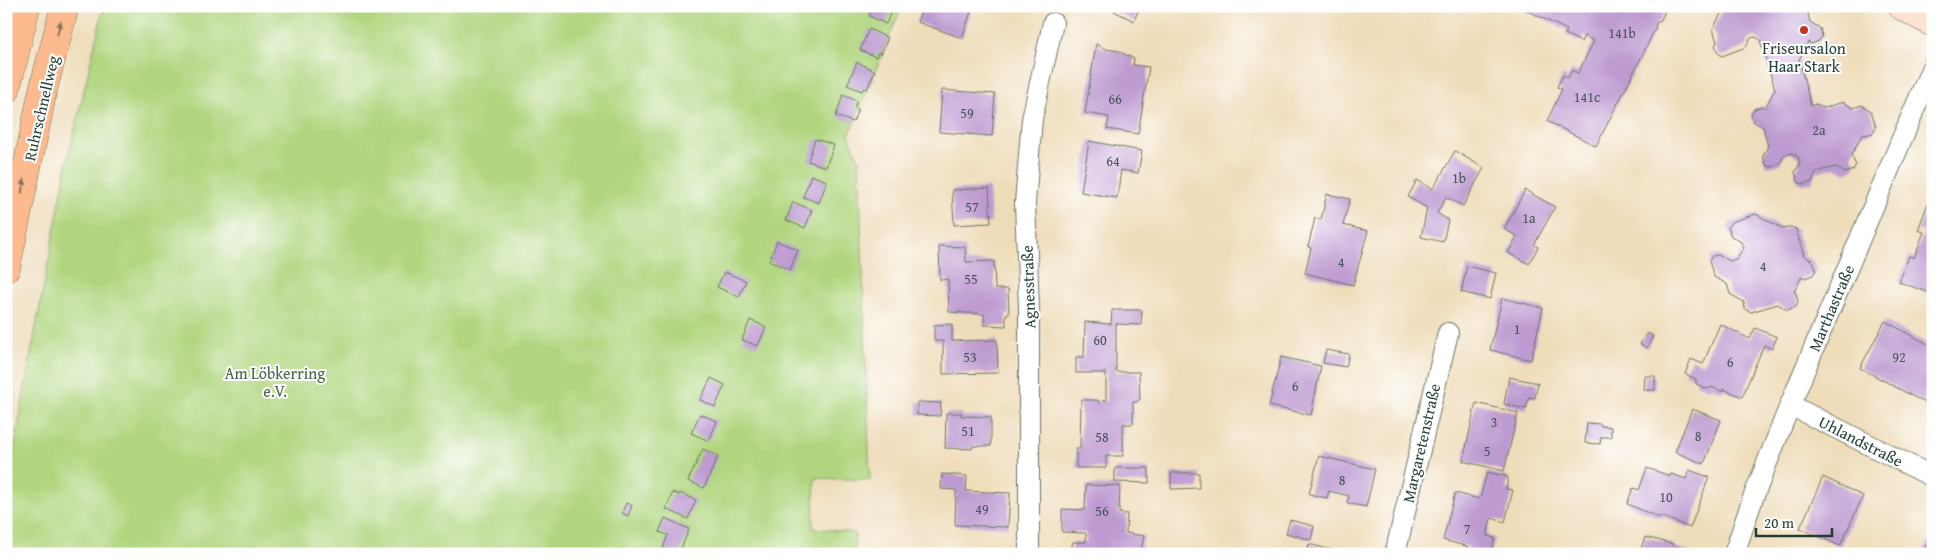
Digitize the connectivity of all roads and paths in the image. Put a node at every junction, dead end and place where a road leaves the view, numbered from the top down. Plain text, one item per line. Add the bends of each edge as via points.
1 (26, 6) edge
2 (65, 6) edge
3 (1902, 6) edge
4 (1053, 23) dead end
5 (1933, 24) edge
6 (1933, 65) edge
7 (6, 90) edge
8 (6, 268) edge
9 (1448, 333) dead end
10 (1790, 405) junction
11 (1933, 477) edge
12 (1029, 554) edge
13 (1395, 554) edge
14 (1734, 554) edge

1 - 7 highway
8 -> 2 highway, Ruhrschnellweg via 43,90
3 - 5 street
4 - 12 street, Agnesstraße via 1032,119 1025,203 1029,318
6 - 10 street, Marthastraße
9 - 13 street, Margaretenstraße
10 - 11 street, Uhlandstraße
10 - 14 street, Marthastraße via 1752,498

